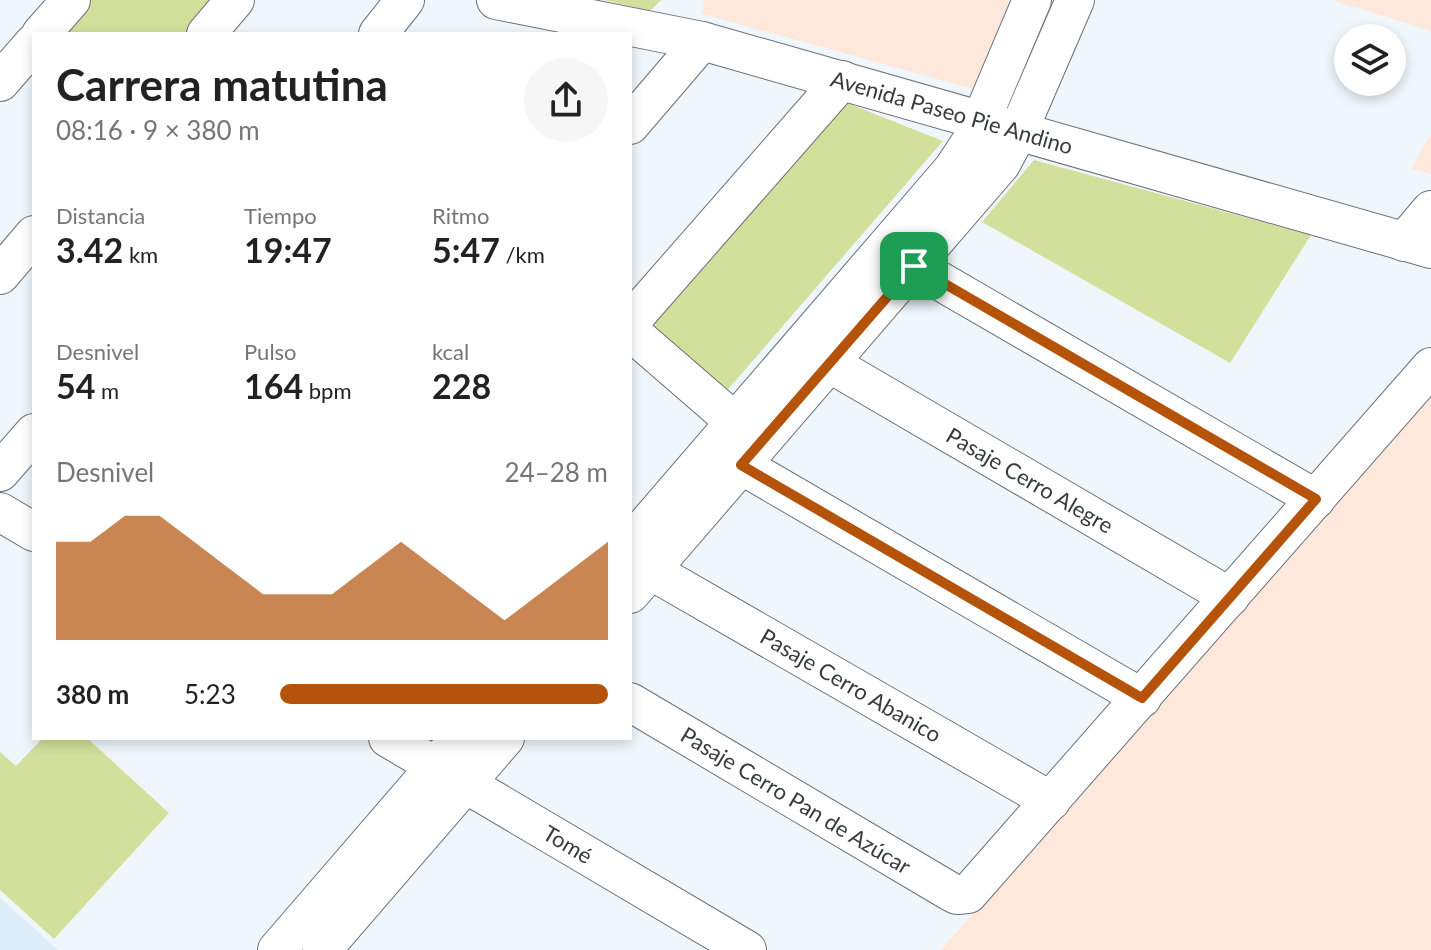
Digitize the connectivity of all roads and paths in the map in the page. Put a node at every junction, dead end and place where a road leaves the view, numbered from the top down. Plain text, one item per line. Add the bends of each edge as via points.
1 (71, 0) edge
2 (235, 0) edge
3 (405, 0) edge
4 (496, 0) edge
5 (1032, 0) edge
6 (1075, 0) edge
7 (554, 23) edge
8 (43, 32) edge
9 (208, 32) edge
10 (380, 32) edge
11 (628, 32) edge
12 (632, 32) edge
13 (702, 41) junction
14 (32, 45) edge
15 (842, 80) junction
16 (0, 82) edge
17 (981, 121) junction
18 (632, 123) edge
19 (1018, 132) junction
20 (1431, 210) edge
21 (32, 237) edge
22 (1418, 246) edge
23 (914, 266) junction
24 (0, 275) edge
25 (632, 320) edge
26 (632, 333) edge
27 (829, 363) junction
28 (1431, 367) edge
29 (735, 422) junction
30 (32, 435) edge
31 (741, 465) junction
32 (0, 472) edge
33 (1316, 499) junction
34 (0, 512) edge
35 (32, 531) edge
36 (637, 569) edge
37 (1230, 597) junction
38 (1142, 698) junction
39 (632, 703) edge
40 (394, 740) edge
41 (501, 740) edge
42 (454, 762) edge
43 (1051, 801) junction
44 (309, 945) edge
45 (747, 950) edge

1 - 8 street
2 - 9 street
3 - 10 street
4 - 7 street, Avenida Paseo Pie Andino
5 - 17 street
6 - 19 street
7 - 11 street, Avenida Paseo Pie Andino
12 - 13 street, Avenida Paseo Pie Andino
13 - 15 street, Avenida Paseo Pie Andino
13 - 18 street
14 - 16 street
15 - 17 street, Avenida Paseo Pie Andino
15 - 25 street
17 - 19 street, Avenida Paseo Pie Andino
17 - 29 street via 953,169
19 - 22 street, Avenida Paseo Pie Andino
19 - 23 street via 1001,164
20 - 22 street, Avenida Paseo Pie Andino
21 - 24 street
23 - 27 street
23 - 33 street
26 - 29 street
27 - 31 street
27 - 37 street, Pasaje Cerro Alegre
28 - 33 street
29 - 36 street
30 - 32 street
31 - 36 street
31 - 38 street
33 - 37 street
34 - 35 street
36 - 43 street, Pasaje Cerro Abanico
37 - 38 street
38 - 43 street
39 - 43 street, Pasaje Cerro Pan de Azúcar via 963,895
40 - 42 street, Tomé
41 - 42 street
42 - 44 street
42 - 45 street, Tomé

